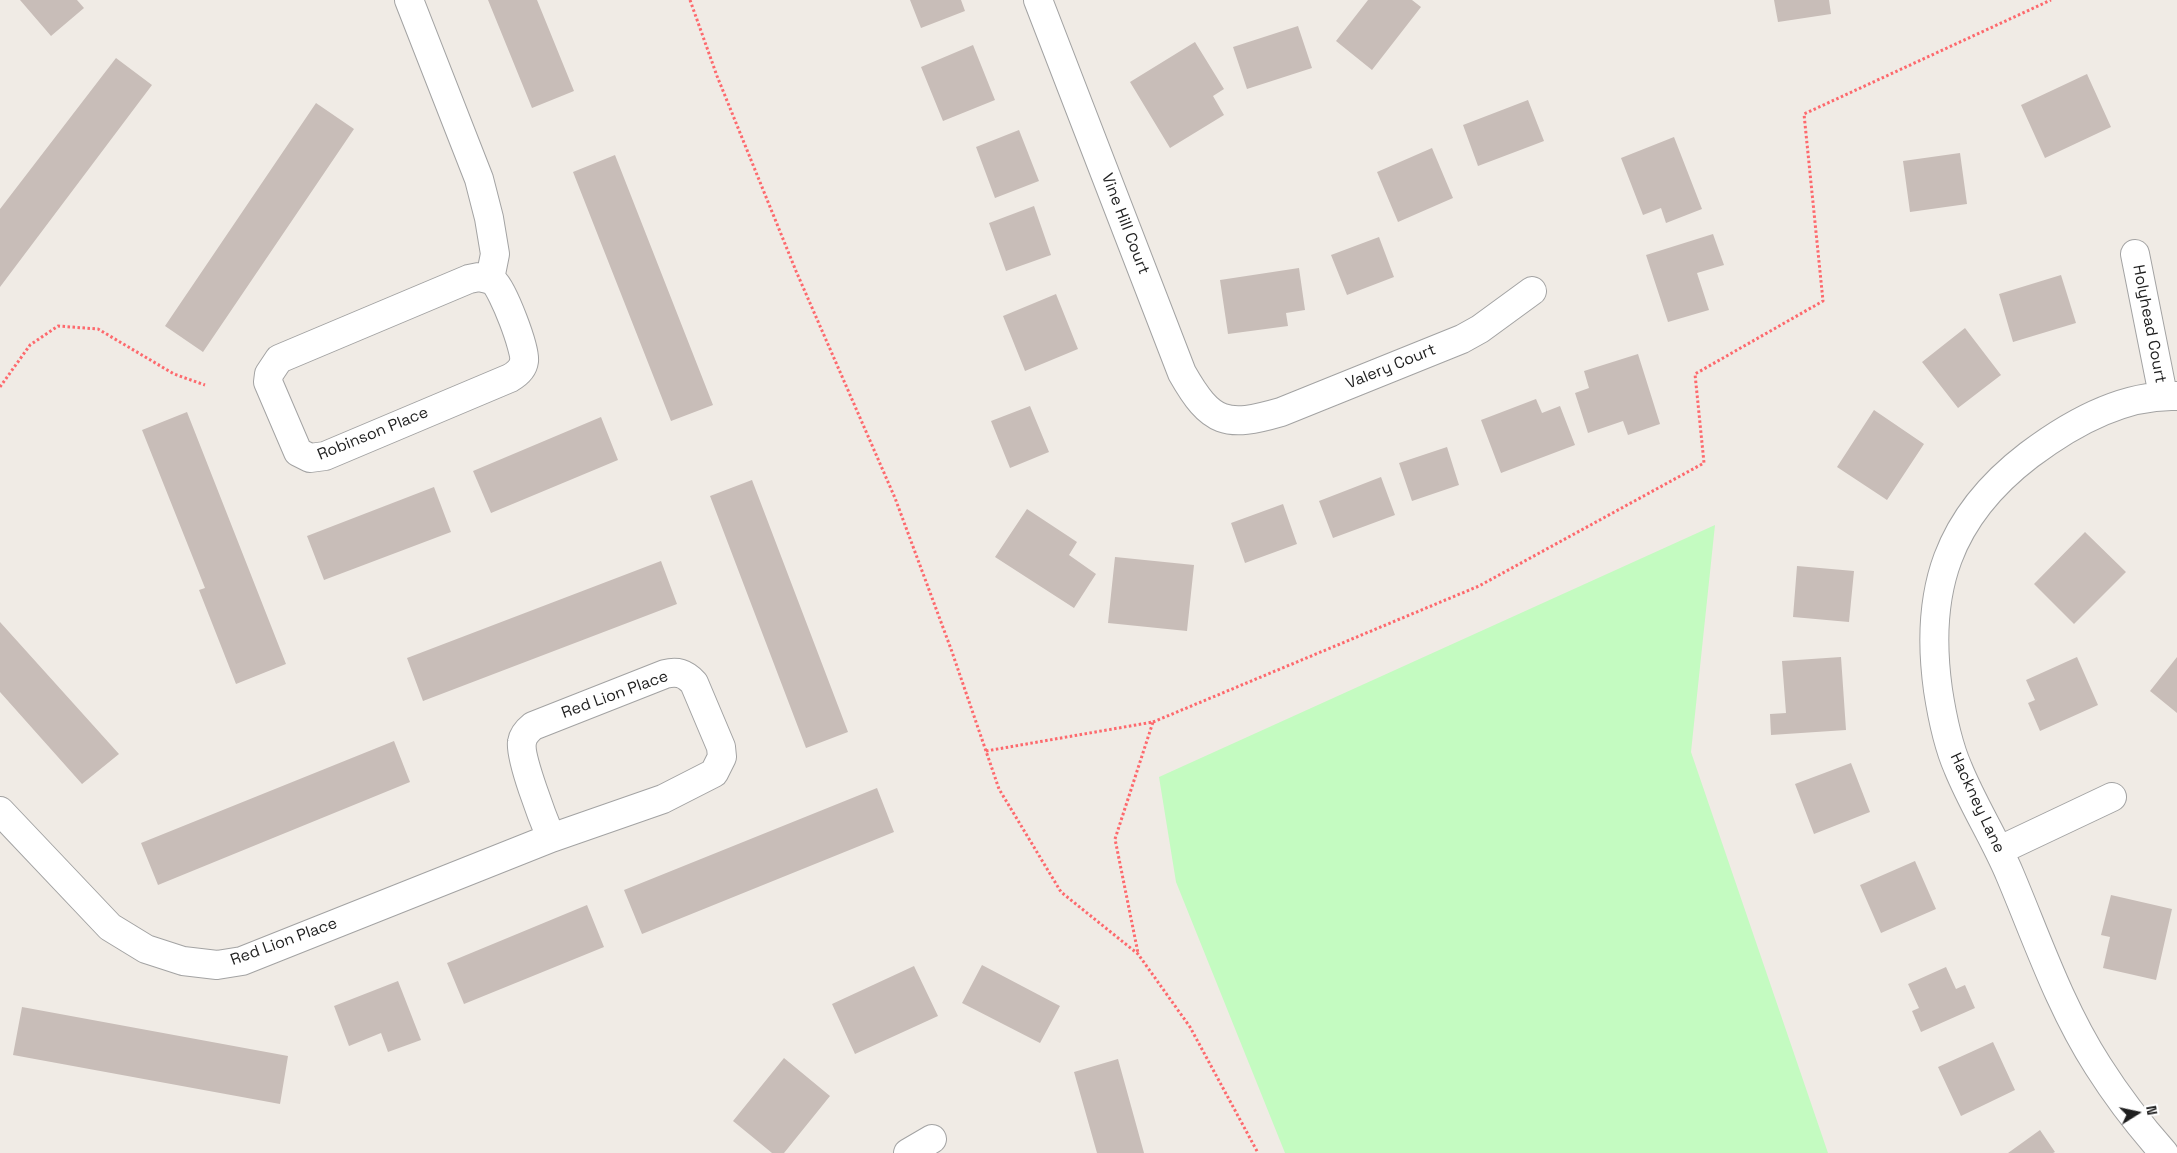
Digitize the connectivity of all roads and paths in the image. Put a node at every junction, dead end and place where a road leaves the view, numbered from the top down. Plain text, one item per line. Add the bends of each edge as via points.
1 (409, 0) edge
2 (690, 0) edge
3 (1038, 0) edge
4 (2051, 0) edge
5 (2135, 254) dead end
6 (490, 279) junction
7 (1532, 291) dead end
8 (205, 385) dead end
9 (0, 387) edge
10 (2170, 396) edge
11 (1240, 421) joint
12 (1153, 722) junction
13 (986, 750) junction
14 (2112, 796) dead end
15 (0, 811) edge
16 (551, 838) junction
17 (2000, 850) junction
18 (1138, 954) junction
19 (932, 1139) dead end
20 (908, 1153) edge
21 (1258, 1153) edge
22 (2164, 1153) edge

1 - 6 street via 479,179 490,218 495,254
2 - 13 path via 717,76 796,271 895,498
3 - 11 street, Vine Hill Court via 1182,373 1196,398 1208,410 1218,418
4 - 12 path via 1804,114 1823,301 1695,374 1704,463 1479,586
5 - 10 street, Holyhead Court
6 - 6 street, Robinson Place via 498,287 524,352 523,365 516,374 325,456 310,458 298,452 268,382 269,374 279,359 469,279
7 - 11 street, Valery Court via 1462,339 1281,412
8 - 9 path via 174,374 98,329 58,326 30,345
10 - 17 street, Hackney Lane via 2126,403 2095,415 2048,441 2014,467 1983,498 1960,529 1948,556 1936,598 1933,633 1941,705 1958,768
12 - 13 path
12 - 18 path via 1115,839
13 - 18 path via 1000,790 1061,892
14 - 17 street
15 - 16 street, Red Lion Place via 110,927 146,949 183,961 217,965 242,961
16 - 16 street, Red Lion Place via 663,799 714,773 722,758 720,747 694,683 688,677 681,673 665,674 525,732 521,743 524,757
17 - 22 street, Hackney Lane via 2049,968 2092,1056 2120,1099
18 - 21 path via 1190,1027
19 - 20 street

